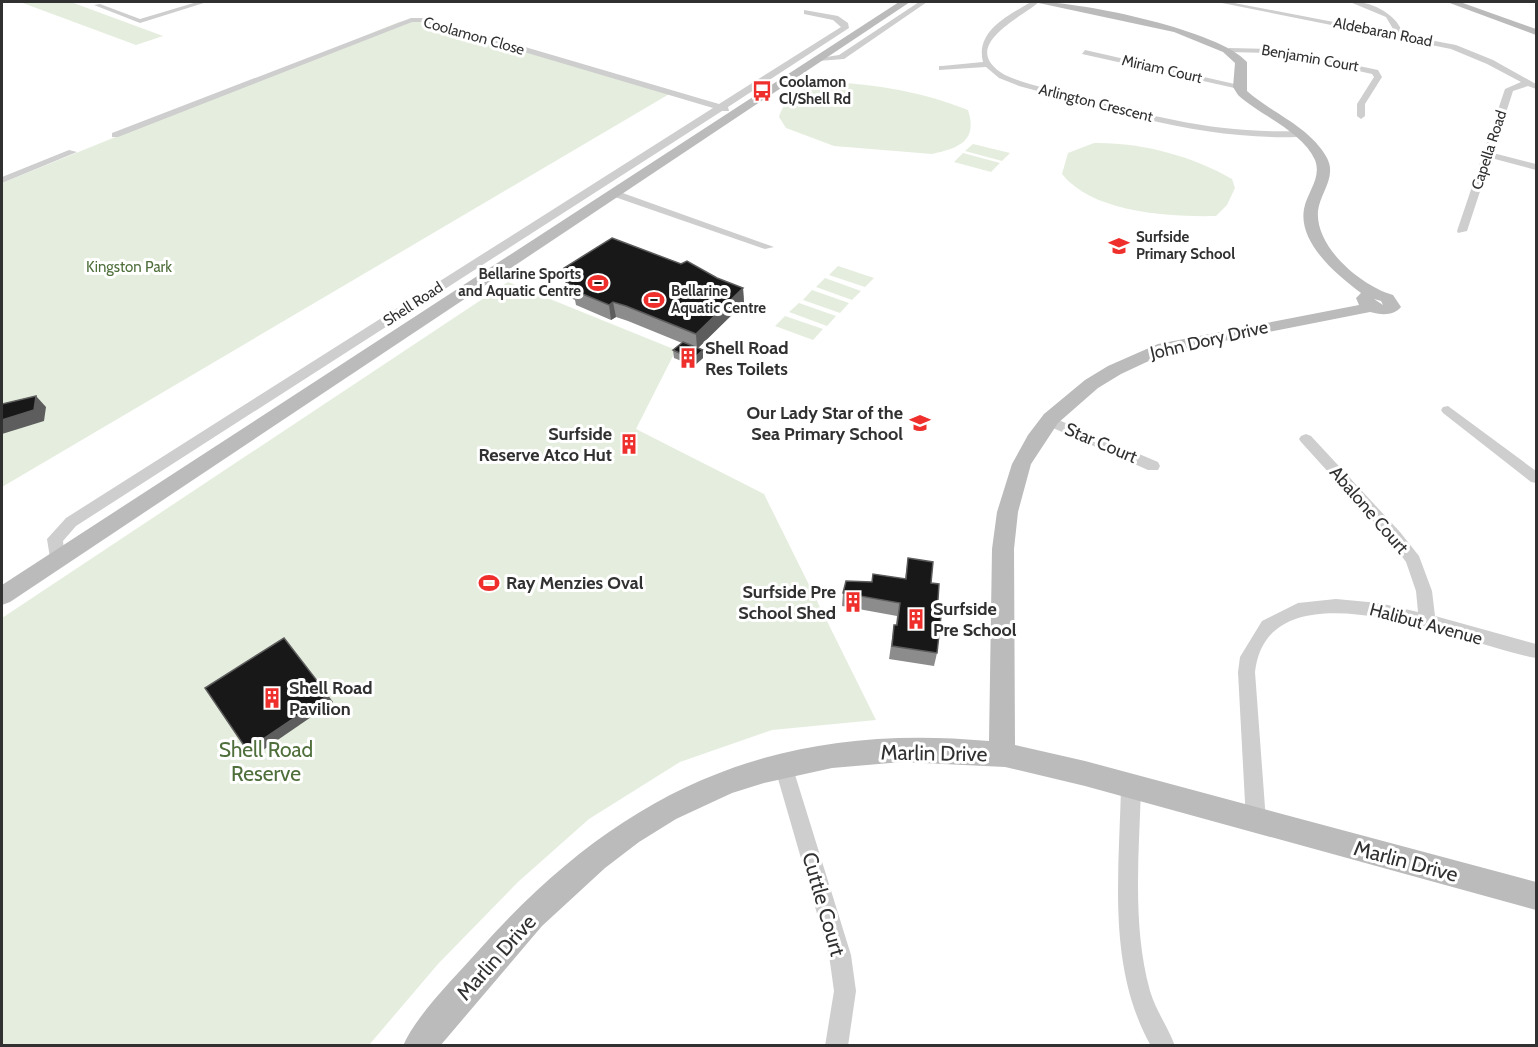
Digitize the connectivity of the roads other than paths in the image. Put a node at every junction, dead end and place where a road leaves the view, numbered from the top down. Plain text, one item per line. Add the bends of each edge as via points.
1 (88, 2) edge
2 (203, 2) edge
3 (905, 2) edge
4 (923, 2) edge
5 (1037, 2) edge
6 (1221, 2) edge
7 (1354, 2) edge
8 (1452, 2) edge
9 (1466, 2) edge
10 (103, 3) edge
11 (807, 12) dead end
12 (1536, 26) edge
13 (1536, 32) edge
14 (1399, 36) junction
15 (1229, 50) junction
16 (1085, 52) dead end
17 (817, 55) junction
18 (988, 64) junction
19 (942, 68) dead end
20 (1532, 85) edge
21 (1239, 87) junction
22 (720, 108) junction
23 (737, 112) junction
24 (1361, 116) dead end
25 (1297, 134) junction
26 (115, 135) dead end
27 (72, 152) dead end
28 (1487, 154) junction
29 (1536, 167) edge
30 (2, 180) edge
31 (613, 193) junction
32 (1462, 231) dead end
33 (770, 247) dead end
34 (1448, 410) dead end
35 (1049, 421) junction
36 (1306, 439) dead end
37 (1153, 466) dead end
38 (1536, 478) edge
39 (57, 560) junction
40 (2, 596) edge
41 (1427, 623) junction
42 (1536, 651) edge
43 (1002, 754) junction
44 (783, 765) junction
45 (1131, 788) junction
46 (1257, 821) junction
47 (1536, 896) edge
48 (419, 1046) edge
49 (836, 1046) edge
50 (1164, 1046) edge

1 - 10 street
2 - 10 street via 140,21 98,5
3 - 17 street, Shell Road
4 - 17 street, Shell Road via 841,57
5 - 15 street via 1177,30
5 - 18 street via 988,36 983,46
6 - 14 street, Aldebaran Road
7 - 14 street via 1389,16
8 - 13 street
9 - 12 street
11 - 17 street via 835,18 845,28
14 - 20 street, Aldebaran Road via 1465,51
15 - 21 street via 1241,62
15 - 24 street, Benjamin Court via 1278,51 1375,72 1378,77 1361,104
16 - 21 street, Miriam Court
17 - 22 street, Shell Road
17 - 23 street, Shell Road
18 - 19 street
18 - 25 street, Arlington Crescent via 1001,76 1022,84 1218,132 1253,136
20 - 28 street, Capella Road via 1509,89
21 - 25 street, John Dory Drive via 1251,102
22 - 23 street, Coolamon Close
22 - 26 street, Coolamon Close via 423,20 411,20
22 - 39 street, Shell Road via 71,522 55,539
23 - 31 street, Shell Road
25 - 35 street, John Dory Drive via 1323,162 1324,176 1311,209 1317,237 1343,272 1372,301 1164,348 1137,358 1091,383
27 - 30 street
28 - 29 street
28 - 32 street, Capella Road
31 - 33 street
31 - 39 street, Shell Road
34 - 38 street
35 - 37 street, Star Court
35 - 43 street, John Dory Drive via 1024,463 1007,516 1003,562
36 - 41 street, Abalone Court via 1413,560 1424,591
39 - 40 street, Shell Road
41 - 42 street, Halibut Avenue
41 - 46 street, Halibut Avenue via 1375,608 1321,605 1274,621 1258,637 1249,658 1246,684
43 - 44 street, Marlin Drive via 893,750 855,752
43 - 45 street, Marlin Drive
44 - 48 street, Marlin Drive via 708,788 615,844 560,888 483,968
44 - 49 street, Cuttle Court via 840,955 845,991
45 - 46 street, Marlin Drive
45 - 50 street via 1130,932 1137,986
46 - 47 street, Marlin Drive

